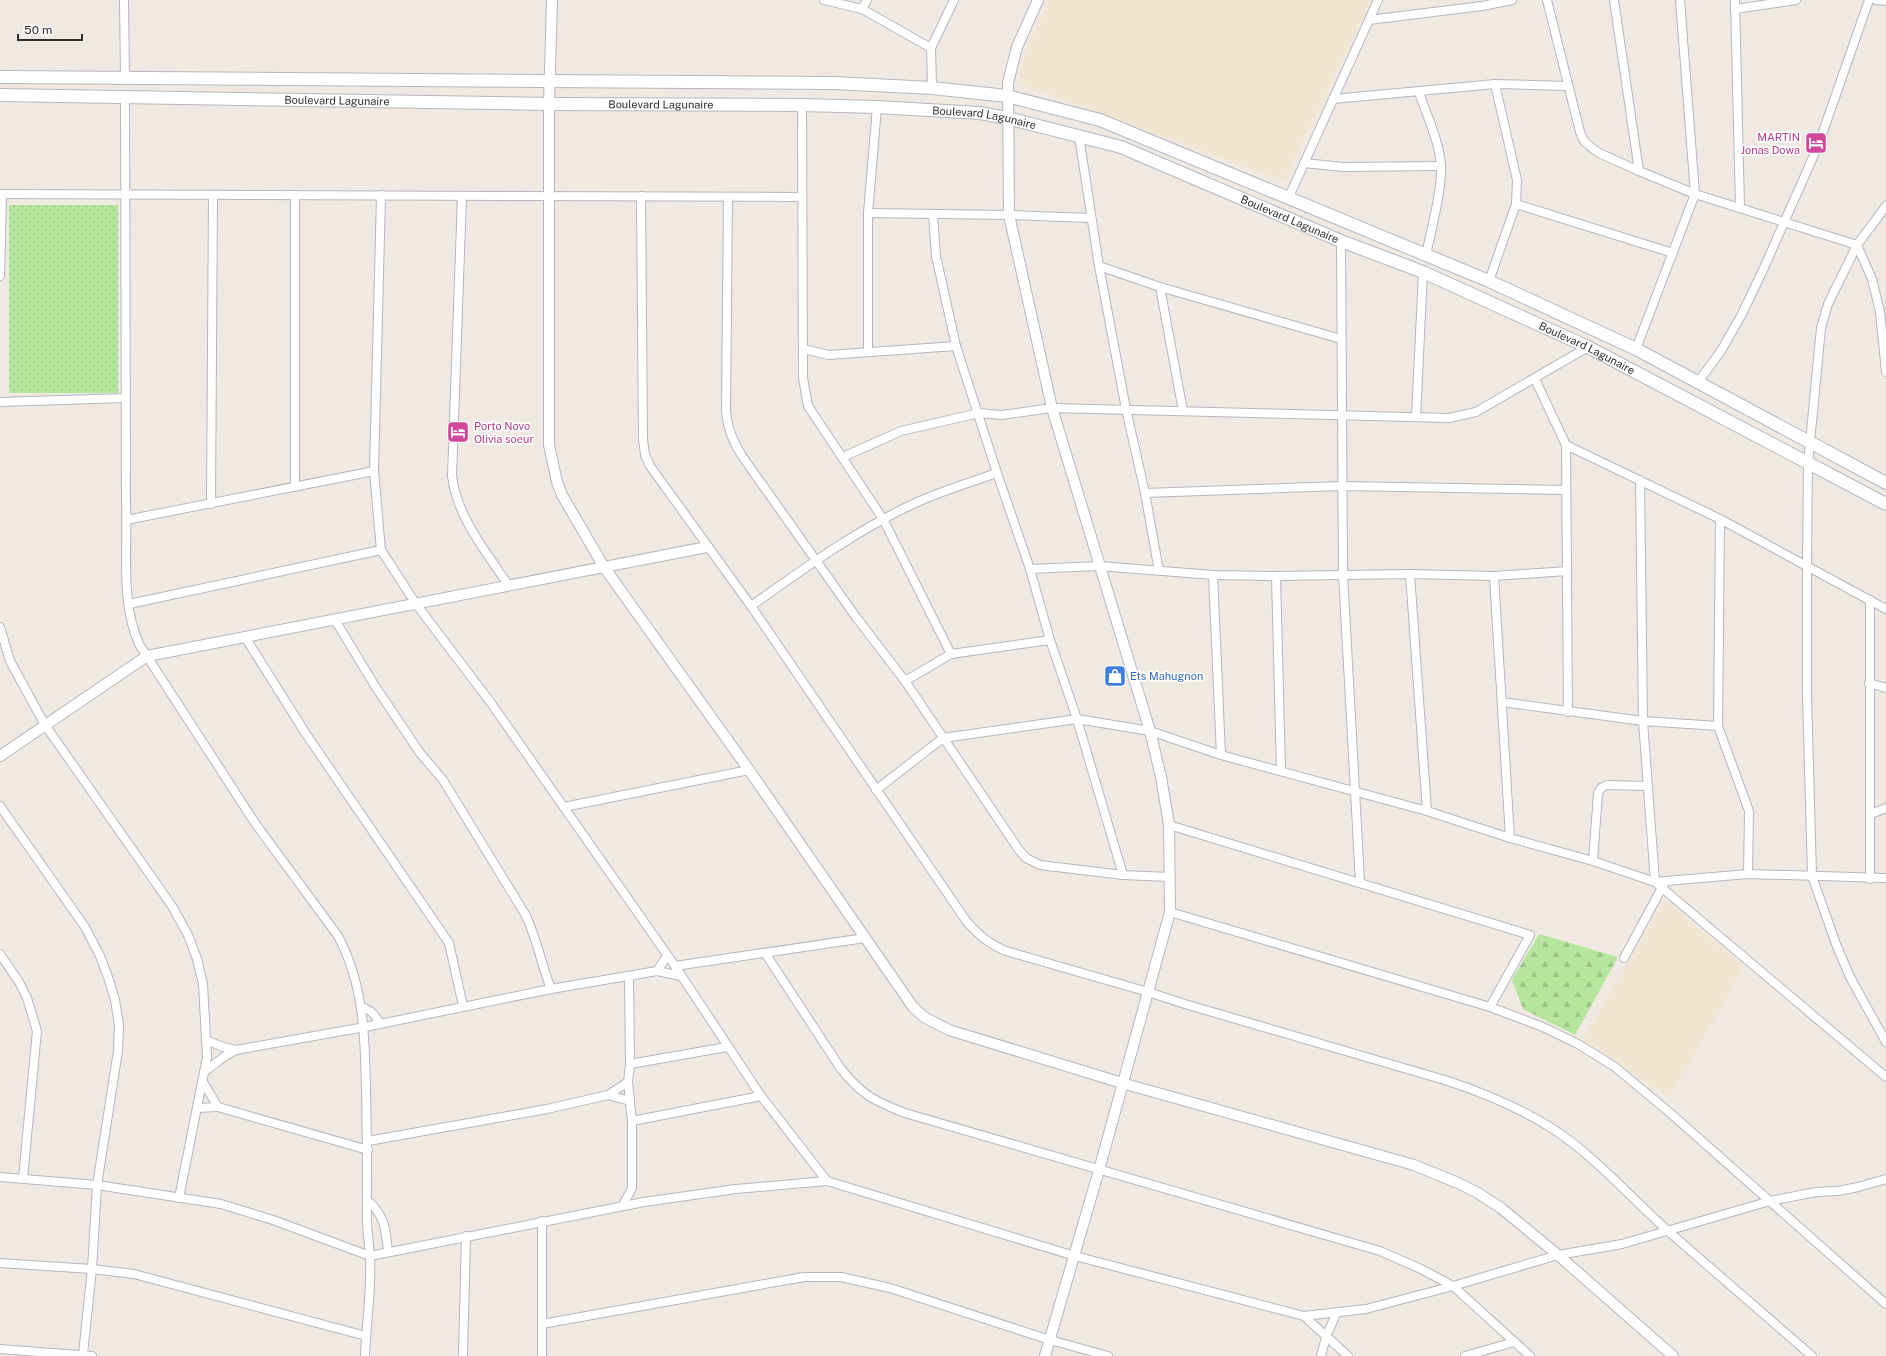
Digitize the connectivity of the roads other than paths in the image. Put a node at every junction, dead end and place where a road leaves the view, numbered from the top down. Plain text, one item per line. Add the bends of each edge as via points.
1 (124, 0) edge
2 (552, 0) edge
3 (824, 0) edge
4 (867, 0) edge
5 (954, 0) edge
6 (1038, 0) edge
7 (1378, 0) edge
8 (1512, 0) edge
9 (1547, 0) edge
10 (1614, 0) edge
11 (1680, 0) edge
12 (1735, 0) edge
13 (1796, 0) edge
14 (1869, 0) edge
15 (1876, 0) edge
16 (1886, 1) edge
17 (862, 9) junction
18 (1735, 10) junction
19 (1369, 20) junction
20 (931, 48) junction
21 (0, 77) edge
22 (125, 78) junction
23 (549, 82) junction
24 (1495, 84) junction
25 (1567, 86) junction
26 (932, 88) junction
27 (1419, 92) junction
28 (0, 95) edge
29 (1007, 96) junction
30 (125, 97) junction
31 (1333, 99) junction
32 (548, 104) junction
33 (802, 105) junction
34 (877, 107) junction
35 (1007, 118) junction
36 (1079, 136) junction
37 (1304, 163) junction
38 (1441, 166) junction
39 (1639, 171) junction
40 (1, 194) edge
41 (125, 194) junction
42 (1695, 194) junction
43 (213, 195) junction
44 (295, 195) junction
45 (381, 195) junction
46 (462, 196) junction
47 (549, 196) junction
48 (641, 196) junction
49 (728, 197) junction
50 (802, 197) junction
51 (1288, 199) junction
52 (1516, 204) junction
53 (1886, 206) edge
54 (1740, 208) junction
55 (868, 213) junction
56 (933, 214) junction
57 (1009, 215) junction
58 (1091, 218) junction
59 (1785, 223) junction
60 (1341, 241) junction
61 (1857, 245) junction
62 (1673, 253) junction
63 (1426, 255) junction
64 (1099, 266) junction
65 (1423, 272) junction
66 (0, 276) edge
67 (1489, 281) junction
68 (1160, 287) junction
69 (1341, 339) junction
70 (956, 346) junction
71 (1588, 347) junction
72 (804, 349) junction
73 (1636, 349) junction
74 (868, 351) junction
75 (1886, 372) edge
76 (1535, 379) junction
77 (1698, 382) junction
78 (125, 398) junction
79 (0, 402) edge
80 (1052, 408) junction
81 (1126, 409) junction
82 (1183, 411) junction
83 (979, 414) junction
84 (1342, 414) junction
85 (1416, 417) junction
86 (1810, 442) junction
87 (1566, 445) junction
88 (843, 457) junction
89 (1808, 463) junction
90 (374, 471) junction
91 (997, 473) junction
92 (1640, 480) junction
93 (1886, 483) edge
94 (1342, 486) junction
95 (295, 487) junction
96 (1566, 490) junction
97 (1145, 493) junction
98 (211, 504) junction
99 (1886, 504) edge
100 (883, 519) junction
101 (126, 520) junction
102 (1720, 520) junction
103 (707, 547) junction
104 (381, 550) junction
105 (816, 560) junction
106 (1099, 566) junction
107 (1807, 566) junction
108 (604, 567) junction
109 (1030, 569) junction
110 (1159, 571) junction
111 (1567, 571) junction
112 (1343, 574) junction
113 (1410, 574) junction
114 (1214, 575) junction
115 (1276, 576) junction
116 (1494, 576) junction
117 (509, 586) junction
118 (1870, 600) junction
119 (129, 604) junction
120 (416, 604) junction
121 (750, 606) junction
122 (1886, 609) edge
123 (335, 620) junction
124 (0, 627) edge
125 (246, 637) junction
126 (1050, 640) junction
127 (951, 654) junction
128 (147, 656) junction
129 (905, 681) junction
130 (1869, 683) junction
131 (1886, 688) edge
132 (1502, 702) junction
133 (1568, 712) junction
134 (1077, 718) junction
135 (1643, 721) junction
136 (45, 725) junction
137 (1718, 726) junction
138 (1150, 732) junction
139 (943, 738) junction
140 (1221, 755) junction
141 (0, 756) edge
142 (749, 770) junction
143 (1281, 771) junction
144 (1647, 786) junction
145 (876, 790) junction
146 (1355, 790) junction
147 (0, 806) edge
148 (564, 807) junction
149 (1886, 808) edge
150 (1427, 811) junction
151 (1871, 814) junction
152 (1169, 825) junction
153 (1510, 838) junction
154 (1592, 861) junction
155 (1748, 874) junction
156 (1123, 875) junction
157 (1812, 876) junction
158 (1169, 877) junction
159 (1886, 878) edge
160 (1870, 879) junction
161 (1360, 882) junction
162 (1654, 882) junction
163 (1664, 885) junction
164 (1170, 912) junction
165 (865, 938) junction
166 (765, 952) junction
167 (0, 954) edge
168 (668, 956) junction
169 (1624, 958) dead end
170 (675, 966) junction
171 (657, 971) junction
172 (681, 976) junction
173 (546, 977) junction
174 (629, 977) junction
175 (551, 989) junction
176 (540, 991) junction
177 (1148, 992) junction
178 (463, 1006) junction
179 (361, 1007) junction
180 (1490, 1007) junction
181 (380, 1024) junction
182 (365, 1028) junction
183 (206, 1040) junction
184 (1886, 1042) edge
185 (727, 1047) junction
186 (236, 1050) junction
187 (630, 1064) junction
188 (204, 1072) junction
189 (1886, 1077) edge
190 (202, 1082) junction
191 (628, 1082) junction
192 (1122, 1083) junction
193 (608, 1096) junction
194 (761, 1096) junction
195 (630, 1101) junction
196 (218, 1107) junction
197 (197, 1108) junction
198 (632, 1121) junction
199 (368, 1141) junction
200 (368, 1150) junction
201 (1099, 1170) junction
202 (0, 1177) edge
203 (23, 1178) junction
204 (1886, 1179) edge
205 (827, 1181) junction
206 (97, 1185) junction
207 (632, 1188) junction
208 (179, 1198) junction
209 (367, 1200) junction
210 (1770, 1201) junction
211 (644, 1202) junction
212 (623, 1205) junction
213 (542, 1222) junction
214 (1667, 1230) junction
215 (466, 1236) junction
216 (388, 1252) junction
217 (1558, 1255) junction
218 (370, 1256) junction
219 (1075, 1256) junction
220 (0, 1263) edge
221 (92, 1269) junction
222 (1453, 1286) junction
223 (1886, 1304) edge
224 (1336, 1314) junction
225 (1304, 1316) junction
226 (542, 1324) junction
227 (366, 1336) junction
228 (1326, 1337) junction
229 (1050, 1340) junction
230 (1514, 1342) junction
231 (0, 1348) edge
232 (83, 1354) junction
233 (92, 1356) edge
234 (365, 1356) edge
235 (463, 1356) edge
236 (542, 1356) edge
237 (1045, 1356) edge
238 (1108, 1356) edge
239 (1321, 1356) edge
240 (1348, 1356) edge
241 (1464, 1356) edge
242 (1530, 1356) edge
243 (1673, 1356) edge
244 (1812, 1356) edge

1 - 22 street
2 - 23 street
3 - 17 street
4 - 17 street
5 - 20 street
6 - 29 street via 1016,47
7 - 19 street
8 - 19 street
9 - 25 street
10 - 39 street
11 - 42 street
12 - 18 street
13 - 18 street
14 - 59 street via 1818,146
15 - 16 street
17 - 20 street
18 - 54 street
19 - 31 street
20 - 26 street
21 - 22 main road, Boulevard Lagunaire
22 - 23 main road, Boulevard Lagunaire
23 - 26 main road, Boulevard Lagunaire via 834,82
23 - 32 street
24 - 25 street
24 - 27 street
24 - 52 street via 1517,180
25 - 39 street via 1584,141 1599,153
26 - 29 main road, Boulevard Lagunaire
27 - 31 street
27 - 38 street
28 - 30 main road, Boulevard Lagunaire
29 - 35 street
29 - 51 main road, Boulevard Lagunaire via 1100,120
30 - 32 main road, Boulevard Lagunaire
30 - 41 street
31 - 37 street
32 - 33 main road, Boulevard Lagunaire
32 - 47 street
33 - 34 main road, Boulevard Lagunaire
33 - 50 street
34 - 35 main road, Boulevard Lagunaire via 980,113
34 - 55 street
35 - 36 main road, Boulevard Lagunaire
35 - 57 street
36 - 58 street
36 - 60 main road, Boulevard Lagunaire via 1121,148
37 - 38 street via 1342,167
37 - 51 street
38 - 63 street
39 - 42 street
40 - 41 street
40 - 66 street
41 - 43 street
41 - 78 street
42 - 54 street
42 - 62 street
43 - 44 street
43 - 98 street
44 - 45 street
44 - 95 street
45 - 46 street
45 - 90 street
46 - 47 street
46 - 117 street via 452,476 458,501 470,526
47 - 48 street
47 - 108 street via 549,445 562,495
48 - 49 street
48 - 103 street via 645,455 650,466
49 - 50 street
49 - 105 street via 727,426 742,456
50 - 72 street
51 - 63 main road, Boulevard Lagunaire
52 - 62 street
52 - 67 street
53 - 61 street
54 - 59 street
55 - 56 street
55 - 74 street
56 - 57 street
56 - 70 street via 936,256
57 - 58 street
57 - 80 street
58 - 64 street
59 - 61 street
59 - 77 street via 1742,314
60 - 65 main road, Boulevard Lagunaire
60 - 69 street
61 - 75 street via 1872,279 1880,312
61 - 86 street via 1828,304 1821,328
62 - 73 street
63 - 67 main road, Boulevard Lagunaire
64 - 68 street
64 - 81 street
65 - 71 main road, Boulevard Lagunaire
65 - 85 street
67 - 73 main road, Boulevard Lagunaire
68 - 69 street
68 - 82 street
69 - 84 street
70 - 74 street
70 - 83 street
71 - 76 street
71 - 89 main road, Boulevard Lagunaire
72 - 74 street via 828,355
72 - 88 street via 804,390 808,406
73 - 77 main road, Boulevard Lagunaire
76 - 85 street via 1476,412 1448,418
76 - 87 street
77 - 86 main road, Boulevard Lagunaire
78 - 79 street
78 - 101 street
80 - 81 street
80 - 83 street via 1002,415
80 - 106 street
81 - 82 street
81 - 97 street
82 - 84 street
83 - 88 street via 901,431
83 - 91 street
84 - 85 street
84 - 94 street
86 - 89 street
86 - 93 main road, Boulevard Lagunaire
87 - 92 street
87 - 96 street
88 - 100 street
89 - 99 main road, Boulevard Lagunaire
89 - 107 street
90 - 95 street
90 - 104 street
91 - 100 street via 912,504
91 - 109 street
92 - 102 street
92 - 135 street
94 - 96 street
94 - 97 street
94 - 112 street
95 - 98 street
96 - 111 street
97 - 110 street
98 - 101 street
100 - 105 street
100 - 127 street
101 - 119 street
102 - 107 street
102 - 137 street
103 - 108 street
103 - 121 street
104 - 119 street
104 - 120 street
105 - 121 street
105 - 129 street
106 - 109 street
106 - 110 street
106 - 138 street
107 - 118 street
107 - 157 street via 1807,694
108 - 117 street
108 - 142 street
109 - 126 street
110 - 114 street
111 - 116 street
111 - 133 street
112 - 113 street
112 - 115 street
112 - 146 street
113 - 116 street
113 - 150 street
114 - 115 street
114 - 140 street
115 - 143 street
116 - 132 street
117 - 120 street
118 - 122 street
118 - 130 street
119 - 128 street via 134,634
120 - 123 street
120 - 148 street via 491,702
121 - 145 street
123 - 125 street
123 - 173 street via 407,735 443,780 526,914 534,932
124 - 136 street via 10,661
125 - 128 street
125 - 178 street via 306,734 449,943
126 - 127 street
126 - 134 street
127 - 129 street
128 - 136 street
128 - 179 street via 255,823 338,936 347,952
129 - 139 street
130 - 131 street
130 - 151 street
132 - 133 street
132 - 153 street
133 - 135 street
134 - 138 street
134 - 139 street
134 - 156 street
135 - 137 street
135 - 144 street
136 - 141 street
136 - 183 street via 172,906 188,935 203,984
137 - 155 street via 1748,811
138 - 140 street
138 - 152 street
139 - 145 street
139 - 156 street via 1026,858 1040,865
140 - 143 street
142 - 148 street
142 - 165 street
143 - 146 street
144 - 154 street via 1607,785 1601,788 1598,793
144 - 162 street
145 - 177 street via 967,922 991,945
146 - 150 street
146 - 161 street
147 - 206 street via 85,927 100,956 115,1000 119,1025 118,1051
148 - 168 street
149 - 151 street
150 - 153 street
151 - 160 street
152 - 158 street
152 - 161 street
153 - 154 street
154 - 162 street
155 - 157 street
155 - 163 street
156 - 158 street
157 - 160 street
157 - 184 street via 1850,977
158 - 164 street
159 - 160 street
161 - 180 street via 1530,935
162 - 163 street
163 - 169 street
163 - 189 street
164 - 177 street
164 - 180 street
165 - 166 street
165 - 192 street via 913,1007 924,1017 949,1030
166 - 170 street
166 - 201 street via 841,1069 870,1098 905,1113
167 - 203 street via 27,998 37,1031
168 - 170 street
168 - 171 street
170 - 172 street
171 - 172 street
171 - 174 street
172 - 185 street
173 - 175 street
173 - 176 street
174 - 175 street
174 - 187 street
175 - 176 street
176 - 178 street
177 - 192 street
177 - 214 street via 1484,1093 1551,1127 1579,1148
178 - 181 street
179 - 181 street via 374,1014
179 - 182 street
180 - 210 street via 1543,1027 1578,1044 1615,1067
181 - 182 street
182 - 186 street
182 - 199 street
183 - 186 street
183 - 188 street via 207,1057
185 - 187 street
185 - 194 street
186 - 188 street
187 - 191 street
188 - 190 street
190 - 196 street
190 - 197 street
191 - 193 street
191 - 195 street
192 - 201 street
192 - 217 street via 1436,1173 1478,1193
193 - 195 street
193 - 199 street
194 - 198 street
194 - 205 street
195 - 198 street
196 - 197 street
196 - 200 street
197 - 208 street
198 - 207 street
199 - 200 street
200 - 209 street
201 - 219 street
201 - 222 street via 1380,1251
202 - 203 street
203 - 206 street
204 - 210 street via 1845,1190 1816,1192
205 - 211 street via 736,1188
205 - 219 street
206 - 208 street
206 - 221 street
207 - 211 street
207 - 212 street
208 - 218 street via 221,1204 273,1220
209 - 216 street via 376,1208 383,1221
209 - 218 street via 367,1238
210 - 214 street
210 - 223 street
211 - 212 street
212 - 213 street
213 - 215 street
213 - 226 street
214 - 217 street via 1622,1244
214 - 244 street
215 - 216 street
215 - 235 street
216 - 218 street
217 - 222 street
217 - 243 street
218 - 227 street via 370,1299
219 - 225 street
219 - 229 street
220 - 221 street
221 - 227 street via 134,1274
221 - 232 street
222 - 224 street via 1366,1309
222 - 230 street
224 - 225 street
224 - 228 street
225 - 228 street
226 - 229 street via 804,1277 841,1277 890,1288
226 - 236 street
227 - 234 street
228 - 239 street
228 - 240 street
229 - 237 street
229 - 238 street
230 - 241 street
230 - 242 street
231 - 232 street
232 - 233 street

